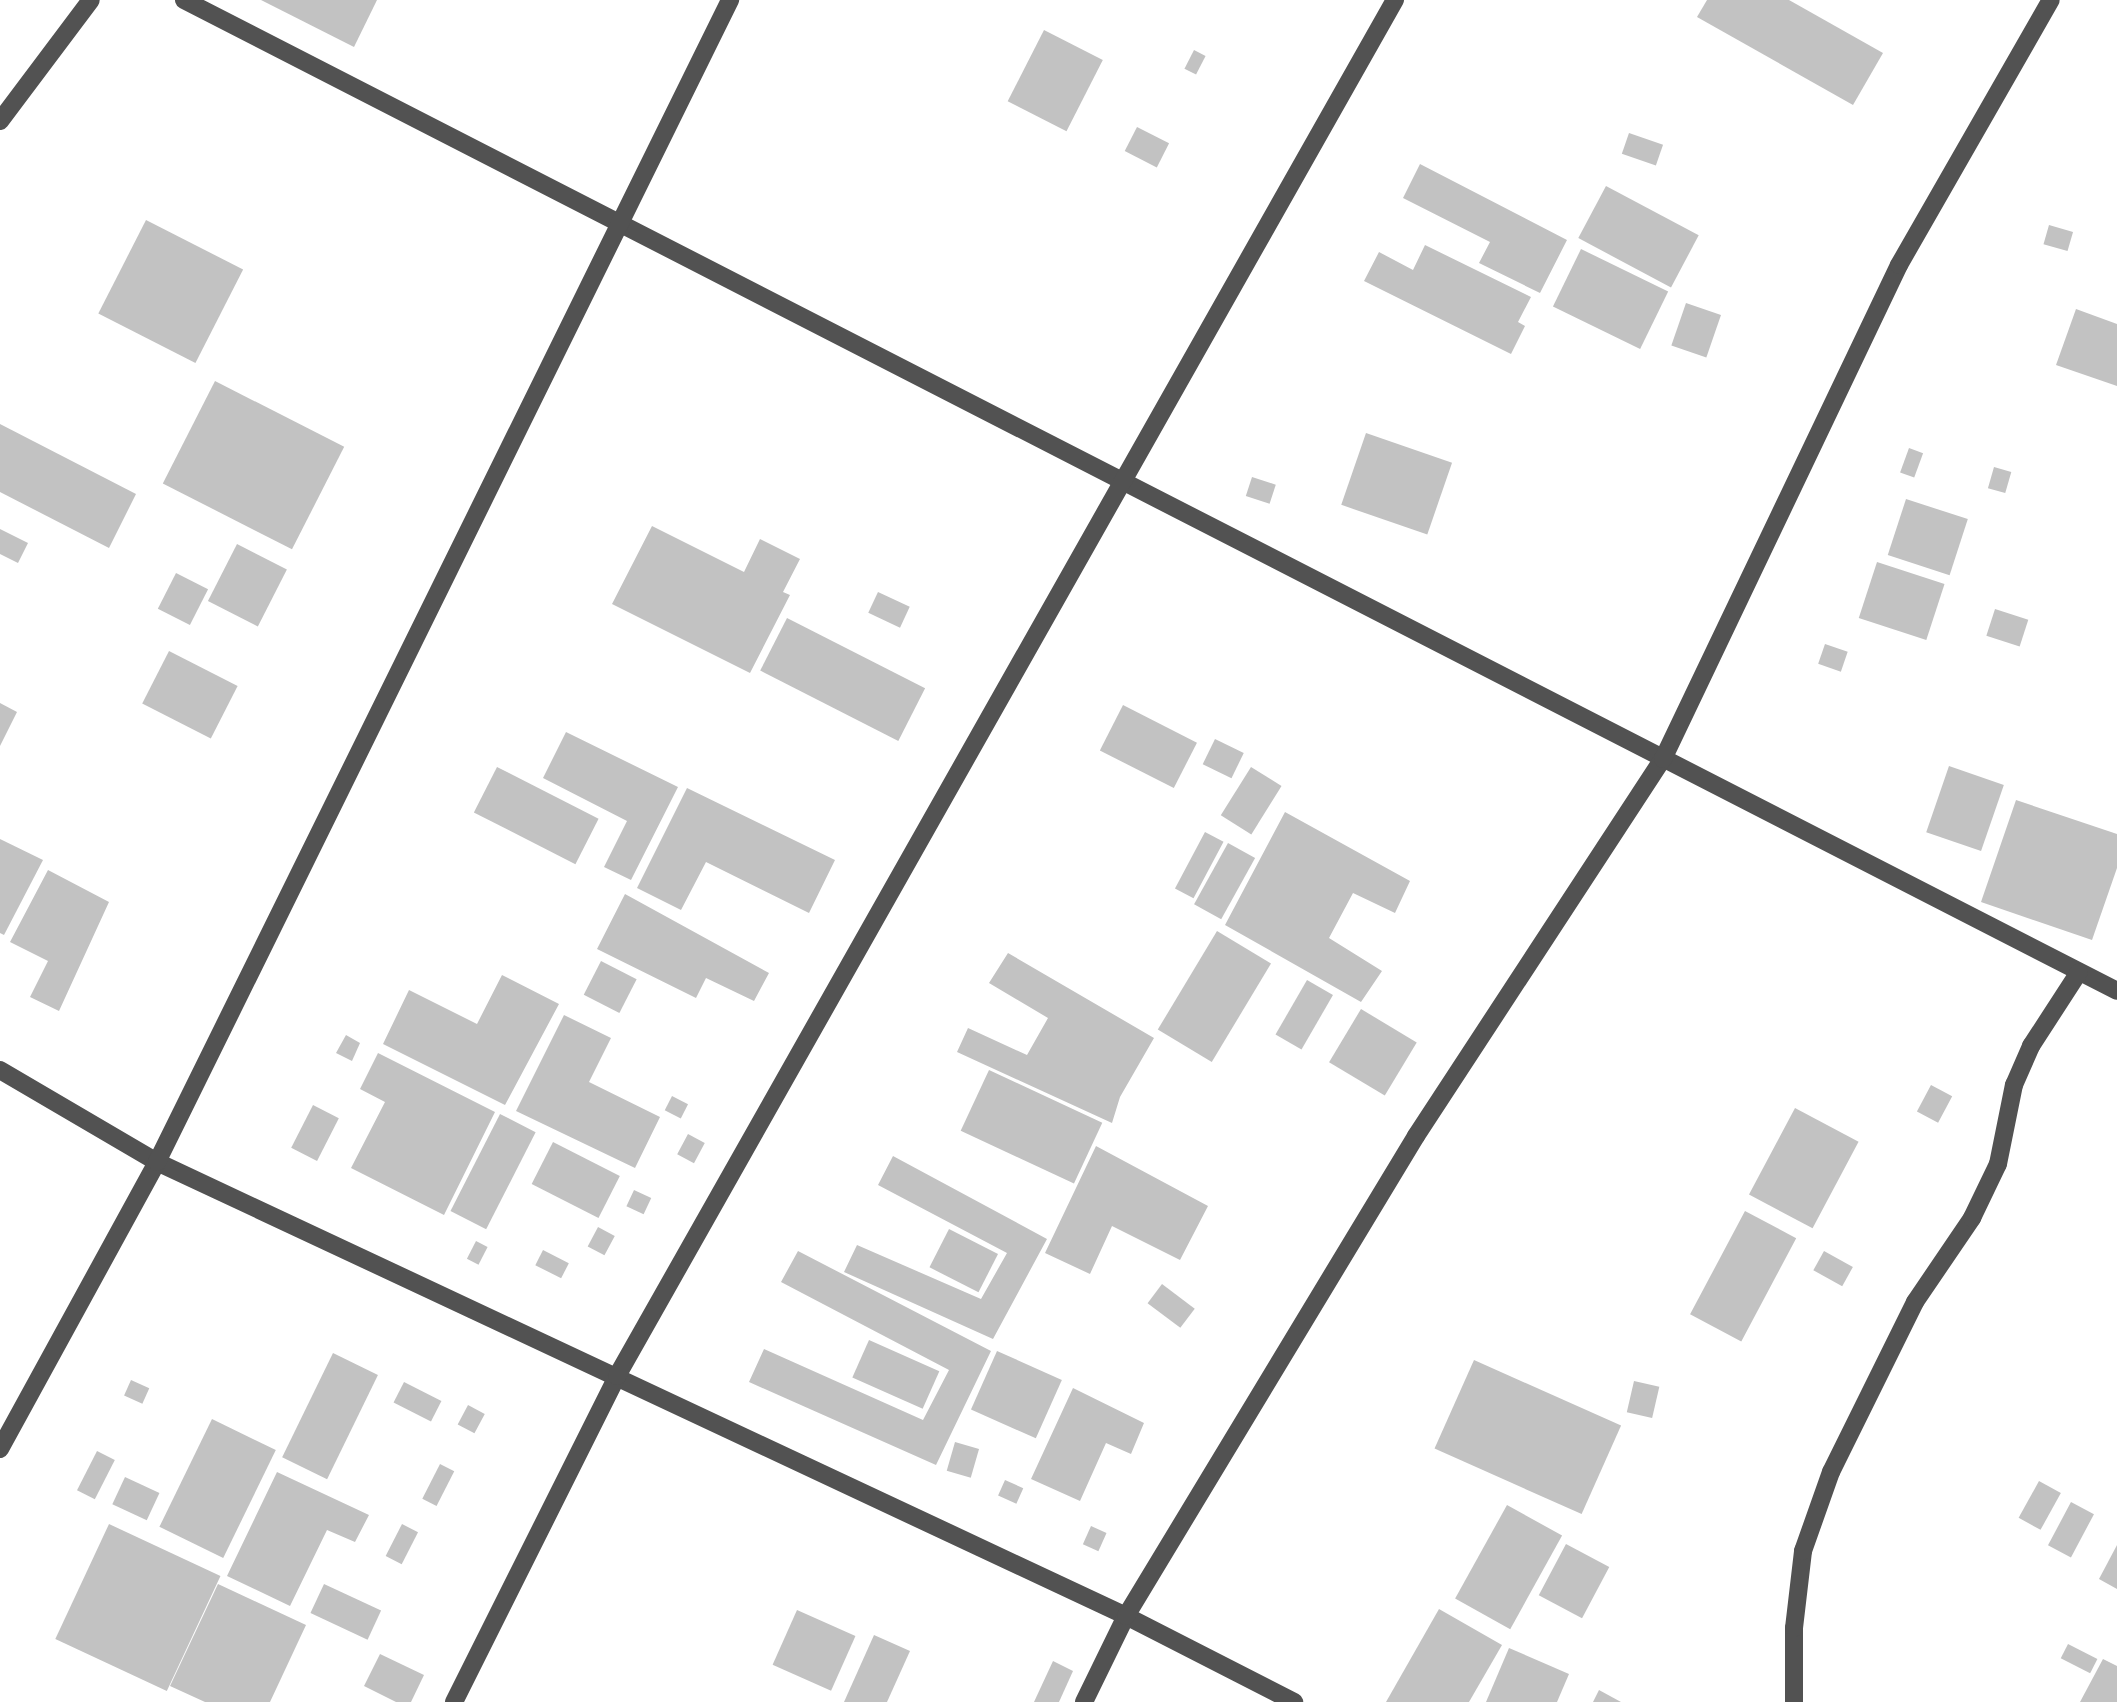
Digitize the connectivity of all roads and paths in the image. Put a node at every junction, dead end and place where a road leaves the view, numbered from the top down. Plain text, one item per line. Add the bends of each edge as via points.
1 (91, 0) edge
2 (184, 0) edge
3 (730, 0) edge
4 (1395, 0) edge
5 (2051, 0) edge
6 (0, 121) edge
7 (619, 223) junction
8 (1122, 481) junction
9 (1664, 759) junction
10 (2079, 972) junction
11 (2117, 991) edge
12 (0, 1070) edge
13 (157, 1162) junction
14 (617, 1376) junction
15 (0, 1449) edge
16 (1126, 1616) junction
17 (454, 1702) edge
18 (1084, 1702) edge
19 (1294, 1702) edge
20 (1794, 1702) edge

1 - 6 street
2 - 7 street
3 - 7 street
4 - 8 street
5 - 9 street via 1899,265
7 - 8 street
7 - 13 street
8 - 9 street
8 - 14 street
9 - 10 street
9 - 16 street via 1416,1136
10 - 11 street
10 - 20 street via 2031,1045 2014,1085 1998,1164 1972,1218 1915,1302 1830,1472 1803,1551 1794,1628
12 - 13 street
13 - 14 street
13 - 15 street
14 - 16 street
14 - 17 street
16 - 18 street
16 - 19 street

